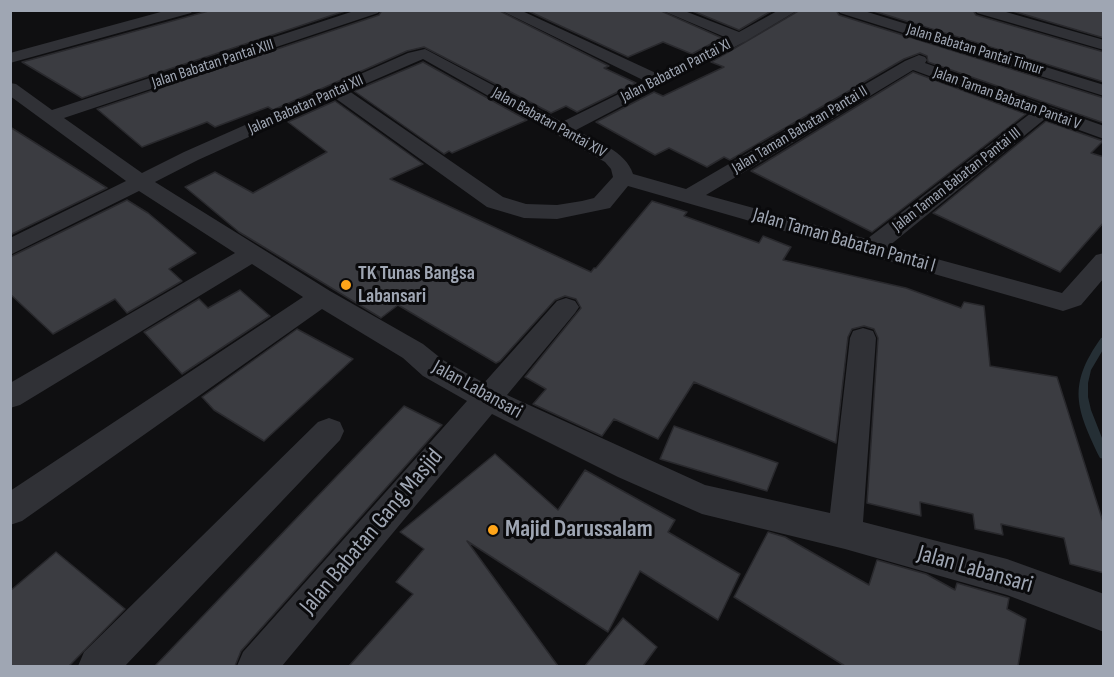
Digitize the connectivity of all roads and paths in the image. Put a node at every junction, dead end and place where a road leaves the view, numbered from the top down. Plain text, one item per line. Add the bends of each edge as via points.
1 (186, 10) edge
2 (373, 10) edge
3 (507, 10) edge
4 (668, 10) edge
5 (791, 10) edge
6 (845, 10) edge
7 (982, 10) edge
8 (116, 13) dead end
9 (138, 23) junction
10 (741, 38) junction
11 (1104, 45) edge
12 (422, 54) joint
13 (10, 58) edge
14 (915, 62) joint
15 (658, 81) junction
16 (10, 88) edge
17 (337, 91) junction
18 (1104, 91) edge
19 (1043, 111) junction
20 (52, 116) junction
21 (561, 130) junction
22 (1104, 133) edge
23 (624, 178) junction
24 (139, 182) junction
25 (688, 196) junction
26 (10, 248) edge
27 (871, 248) junction
28 (252, 253) junction
29 (1104, 261) edge
30 (321, 297) junction
31 (566, 307) dead end
32 (863, 338) dead end
33 (10, 397) edge
34 (486, 398) junction
35 (329, 431) dead end
36 (10, 510) edge
37 (845, 533) junction
38 (1104, 613) edge
39 (98, 666) edge
40 (257, 666) edge

1 - 9 street
2 - 20 street, Jalan Babatan Pantai XIII
3 - 15 street
4 - 10 street
5 - 10 street, Jalan Babatan Pantai XI
6 - 18 street, Jalan Babatan Pantai Timur
7 - 11 street
8 - 9 street
9 - 13 street
10 - 15 street, Jalan Babatan Pantai XI
12 - 17 street, Jalan Babatan Pantai XII
12 - 21 street, Jalan Babatan Pantai XIV
14 - 19 street, Jalan Taman Babatan Pantai V
14 - 25 street, Jalan Taman Babatan Pantai II
15 - 21 street, Jalan Babatan Pantai XI
16 - 20 street, Jalan Labansari
17 - 23 street, Jalan Babatan Pantai XIV via 495,202 524,211 557,212 602,203
17 - 24 street, Jalan Babatan Pantai XII
19 - 22 street, Jalan Taman Babatan Pantai V
19 - 27 street, Jalan Taman Babatan Pantai III
20 - 24 street, Jalan Labansari
21 - 23 street, Jalan Babatan Pantai XIV via 612,158 621,167
23 - 25 street, Jalan Taman Babatan Pantai I
24 - 26 street, Jalan Babatan Pantai XII
24 - 28 street, Jalan Labansari
25 - 27 street, Jalan Taman Babatan Pantai I
27 - 29 street, Jalan Taman Babatan Pantai I via 1064,302 1072,299
28 - 30 street, Jalan Labansari
28 - 33 street
30 - 34 street, Jalan Labansari
30 - 36 street
31 - 34 street, Jalan Babatan Gang Masjid
32 - 37 street
34 - 37 street, Jalan Labansari via 702,499
34 - 40 street, Jalan Babatan Gang Masjid
35 - 39 street
37 - 38 street, Jalan Labansari via 1007,577

